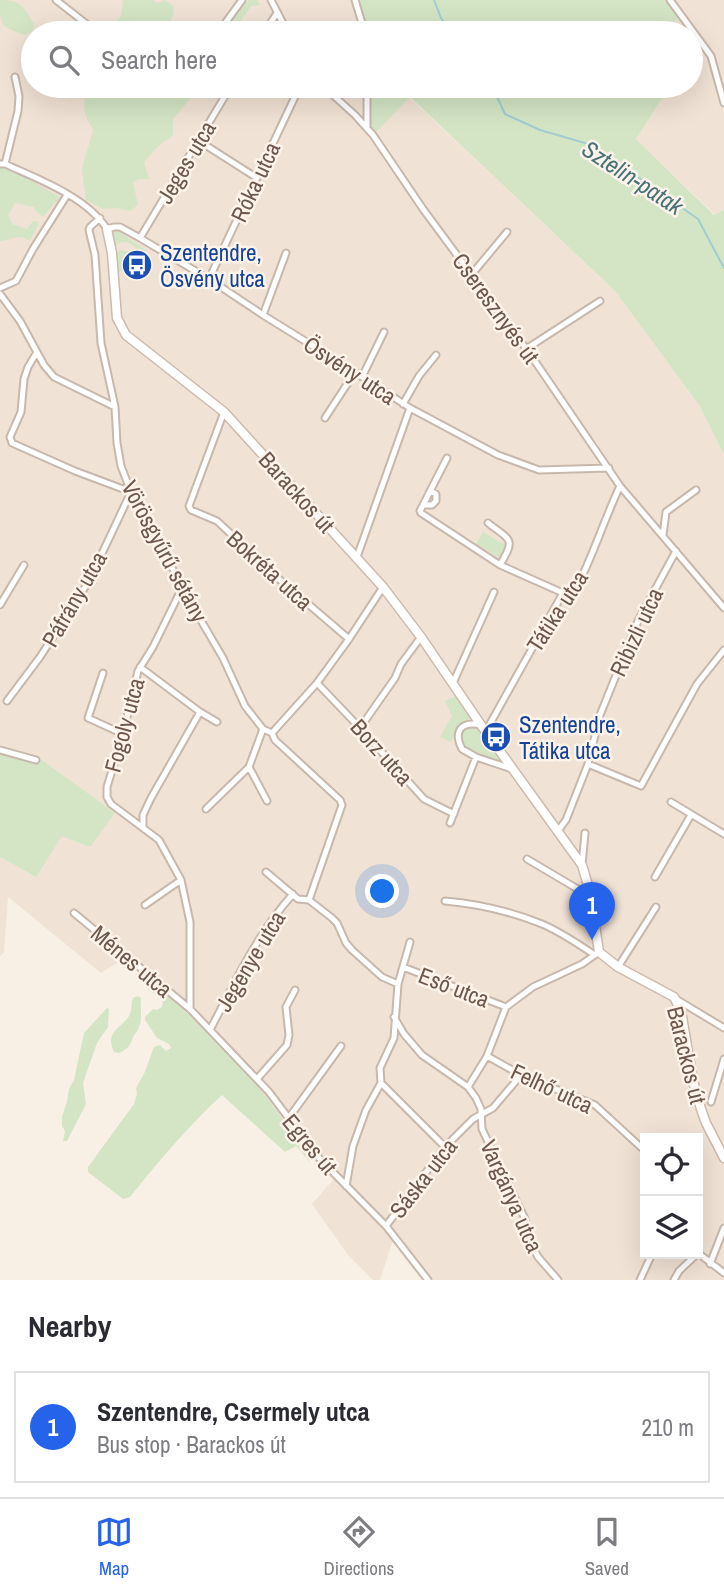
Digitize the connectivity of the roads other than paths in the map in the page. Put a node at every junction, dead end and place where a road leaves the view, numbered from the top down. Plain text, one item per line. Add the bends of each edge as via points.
1 (56, 0) edge
2 (242, 0) edge
3 (271, 0) edge
4 (355, 0) edge
5 (670, 0) edge
6 (277, 13) junction
7 (83, 21) edge
8 (227, 21) edge
9 (272, 21) edge
10 (281, 21) edge
11 (361, 21) edge
12 (685, 21) edge
13 (703, 45) edge
14 (15, 77) dead end
15 (224, 98) edge
16 (294, 98) edge
17 (336, 98) edge
18 (367, 98) edge
19 (723, 102) edge
20 (366, 128) junction
21 (199, 141) junction
22 (2, 164) edge
23 (257, 178) junction
24 (66, 195) junction
25 (100, 218) junction
26 (107, 229) junction
27 (507, 232) dead end
28 (140, 238) junction
29 (286, 253) dead end
30 (472, 274) junction
31 (209, 279) junction
32 (0, 288) edge
33 (0, 294) edge
34 (600, 300) dead end
35 (263, 315) junction
36 (384, 332) dead end
37 (526, 349) junction
38 (37, 352) junction
39 (436, 355) dead end
40 (355, 372) junction
41 (362, 377) junction
42 (403, 404) junction
43 (115, 407) junction
44 (410, 408) junction
45 (224, 412) junction
46 (326, 418) dead end
47 (447, 458) dead end
48 (609, 468) junction
49 (620, 486) junction
50 (696, 490) dead end
51 (430, 491) junction
52 (131, 492) junction
53 (423, 505) junction
54 (488, 523) dead end
55 (663, 535) junction
56 (676, 551) junction
57 (357, 557) junction
58 (24, 565) dead end
59 (500, 565) junction
60 (383, 587) junction
61 (182, 588) junction
62 (494, 592) dead end
63 (563, 593) junction
64 (0, 605) edge
65 (724, 608) edge
66 (421, 637) junction
67 (349, 639) junction
68 (724, 650) edge
69 (140, 667) junction
70 (103, 673) dead end
71 (317, 682) junction
72 (453, 683) junction
73 (7, 701) dead end
74 (200, 712) junction
75 (216, 722) dead end
76 (360, 727) junction
77 (483, 728) junction
78 (263, 729) junction
79 (272, 733) junction
80 (123, 734) junction
81 (0, 750) edge
82 (476, 757) junction
83 (36, 760) dead end
84 (588, 764) junction
85 (249, 767) junction
86 (512, 769) junction
87 (267, 801) dead end
88 (671, 802) dead end
89 (206, 809) dead end
90 (454, 814) junction
91 (691, 815) junction
92 (450, 823) dead end
93 (142, 827) junction
94 (557, 832) junction
95 (585, 833) dead end
96 (724, 834) edge
97 (527, 859) dead end
98 (582, 865) junction
99 (266, 872) dead end
100 (655, 877) dead end
101 (181, 880) junction
102 (590, 892) junction
103 (293, 894) junction
104 (309, 900) junction
105 (444, 901) dead end
106 (145, 905) dead end
107 (656, 907) dead end
108 (74, 913) dead end
109 (410, 942) dead end
110 (597, 953) junction
111 (403, 967) junction
112 (618, 967) junction
113 (397, 984) junction
114 (295, 990) dead end
115 (674, 997) junction
116 (506, 1007) junction
117 (190, 1009) junction
118 (394, 1017) junction
119 (724, 1028) edge
120 (210, 1030) junction
121 (341, 1046) dead end
122 (487, 1056) junction
123 (724, 1059) edge
124 (521, 1075) junction
125 (257, 1079) junction
126 (381, 1083) junction
127 (468, 1087) junction
128 (710, 1102) dead end
129 (482, 1115) junction
130 (288, 1119) junction
131 (640, 1146) edge
132 (445, 1147) junction
133 (724, 1158) edge
134 (346, 1186) junction
135 (386, 1226) junction
136 (724, 1228) edge
137 (703, 1258) edge
138 (650, 1259) edge
139 (692, 1259) edge
140 (710, 1264) junction
141 (724, 1273) edge
142 (428, 1280) edge
143 (558, 1280) edge
144 (640, 1280) edge
145 (674, 1280) edge

1 - 7 street
2 - 8 street
3 - 6 street
4 - 11 street
5 - 12 street
6 - 9 street
6 - 10 street
13 - 19 street via 711,56
14 - 22 street via 18,111
15 - 21 street, Jeges utca
16 - 23 street, Róka utca
17 - 20 street, Cseresznyés út
18 - 20 street
20 - 30 street, Cseresznyés út
21 - 23 street
21 - 28 street, Jeges utca
22 - 24 street, Barackos út
23 - 31 street, Róka utca
24 - 25 street, Barackos út
24 - 32 street via 16,281
25 - 26 street, Barackos út
25 - 43 street, Vörösgyűrű sétány via 89,230 101,343
26 - 28 street, Ösvény utca via 120,227
26 - 45 street, Barackos út via 121,328
27 - 30 street
28 - 31 street, Ösvény utca
29 - 35 street
30 - 37 street, Cseresznyés út
31 - 35 street, Ösvény utca
33 - 38 street
34 - 37 street
35 - 40 street, Ösvény utca
36 - 41 street
37 - 48 street, Cseresznyés út
38 - 43 street via 54,377
38 - 52 street via 24,379 12,443
39 - 42 street
40 - 41 street, Ösvény utca
40 - 46 street
41 - 42 street, Ösvény utca
42 - 44 street, Ösvény utca
43 - 52 street, Vörösgyűrű sétány via 121,466
44 - 48 street, Ösvény utca via 498,455 539,470
44 - 57 street
45 - 57 street, Barackos út
45 - 67 street, Bokréta utca via 191,510 217,522
47 - 51 street
48 - 49 street, Cseresznyés út
49 - 55 street, Cseresznyés út
49 - 63 street, Tátika utca via 576,589
50 - 55 street via 666,512
51 - 53 street
51 - 53 street via 436,494 436,502
52 - 61 street, Vörösgyűrű sétány
52 - 73 street, Páfrány utca via 89,581
53 - 59 street via 422,514
54 - 59 street via 510,543
55 - 56 street, Cseresznyés út
56 - 65 street, Cseresznyés út
56 - 84 street, Ribizli utca via 616,672
57 - 60 street, Barackos út
58 - 64 street
59 - 63 street
60 - 66 street, Barackos út
60 - 67 street
61 - 69 street, Fogoly utca
61 - 78 street, Vörösgyűrű sétány via 245,706
62 - 72 street
63 - 77 street, Tátika utca
66 - 72 street, Barackos út
66 - 76 street
67 - 71 street
68 - 84 street via 696,684 641,786
69 - 74 street
69 - 80 street, Fogoly utca
70 - 80 street via 88,719
71 - 76 street, Borz utca
71 - 79 street
72 - 77 street, Barackos út
74 - 75 street
74 - 93 street via 151,798
76 - 90 street, Borz utca via 425,799
77 - 82 street via 470,723 458,734 462,749
77 - 86 street, Barackos út
78 - 79 street
78 - 85 street
79 - 104 street via 342,805
80 - 93 street, Fogoly utca via 107,797
81 - 83 street
82 - 86 street
82 - 90 street
84 - 94 street, Ribizli utca
85 - 87 street
85 - 89 street
86 - 94 street, Barackos út
88 - 91 street
90 - 92 street
91 - 96 street
91 - 100 street
93 - 101 street, Fogoly utca via 159,840
94 - 98 street, Barackos út
95 - 98 street, Barackos út
97 - 102 street
98 - 102 street, Barackos út
99 - 103 street
101 - 106 street
101 - 117 street, Fogoly utca via 190,922
102 - 110 street, Barackos út
103 - 104 street
103 - 120 street, Jegenye utca via 248,955
104 - 113 street via 337,923 346,943 369,967
105 - 110 street via 508,912 543,924
107 - 112 street
108 - 117 street, Ménes utca
109 - 111 street
110 - 112 street, Barackos út
110 - 116 street via 533,986
111 - 113 street
111 - 116 street, Eső utca
112 - 115 street, Barackos út
113 - 118 street
114 - 125 street via 286,1007 287,1045
115 - 119 street
115 - 133 street, Barackos út via 681,1011 701,1109
116 - 122 street
117 - 120 street, Egres út
118 - 126 street via 394,1038 380,1068
118 - 127 street, Vargánya utca via 422,1055
120 - 125 street, Egres út
121 - 130 street
122 - 124 street, Felhő utca
122 - 127 street
123 - 128 street
124 - 129 street, Sáska utca
124 - 131 street, Felhő utca via 595,1105
125 - 130 street, Egres út
126 - 132 street
126 - 134 street via 357,1135
127 - 129 street, Vargánya utca
129 - 132 street, Sáska utca
129 - 143 street, Vargánya utca via 485,1136 525,1219 529,1240
130 - 134 street, Egres út
132 - 135 street, Sáska utca
134 - 135 street, Egres út
135 - 142 street, Egres út
136 - 140 street
137 - 140 street
138 - 144 street
139 - 145 street
140 - 141 street

